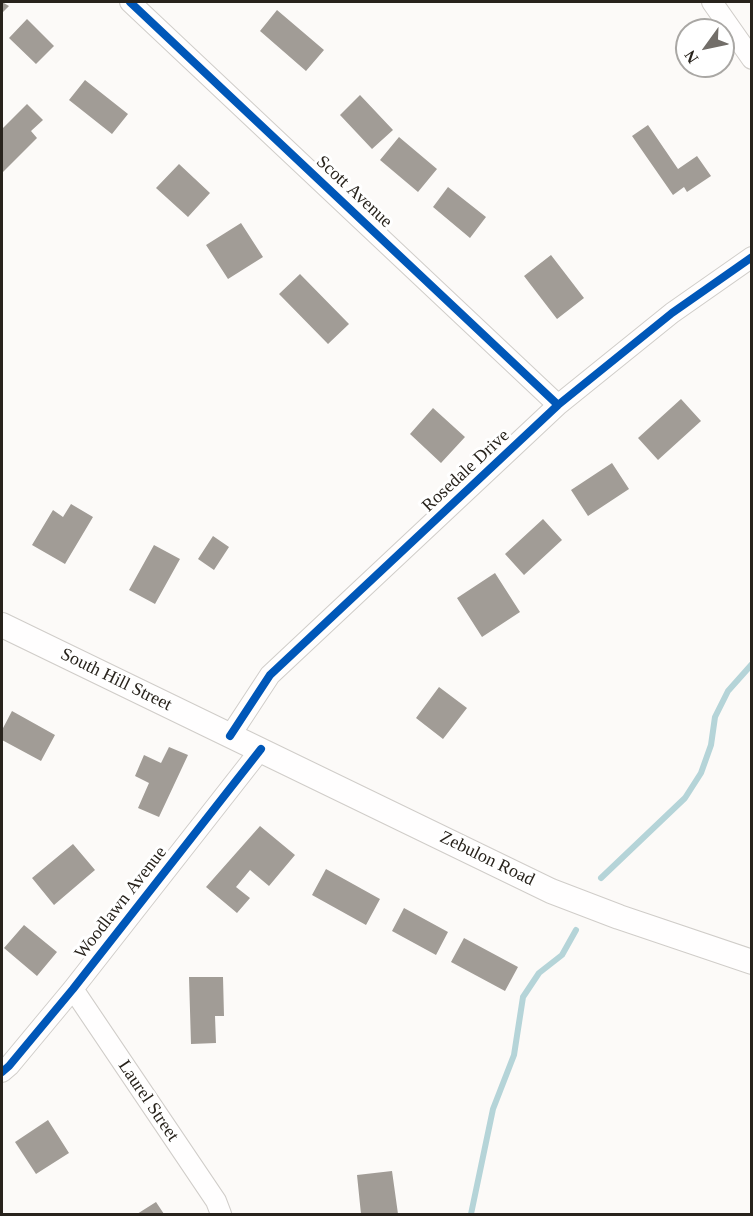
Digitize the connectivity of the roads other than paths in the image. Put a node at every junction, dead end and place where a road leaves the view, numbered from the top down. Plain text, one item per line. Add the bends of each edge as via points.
1 (130, 2) edge
2 (712, 2) edge
3 (752, 59) edge
4 (752, 257) edge
5 (558, 405) junction
6 (2, 625) edge
7 (230, 736) junction
8 (261, 749) junction
9 (752, 962) edge
10 (73, 989) junction
11 (2, 1072) edge
12 (221, 1215) edge

1 - 5 street, Scott Avenue
2 - 3 street
4 - 5 street, Rosedale Drive via 672,313
5 - 7 street, Rosedale Drive via 270,675
6 - 7 main road, South Hill Street
7 - 8 main road, Zebulon Road
8 - 9 main road, Zebulon Road via 551,891
8 - 10 street, Woodlawn Avenue
10 - 11 street, Woodlawn Avenue
10 - 12 street, Laurel Street via 216,1201

